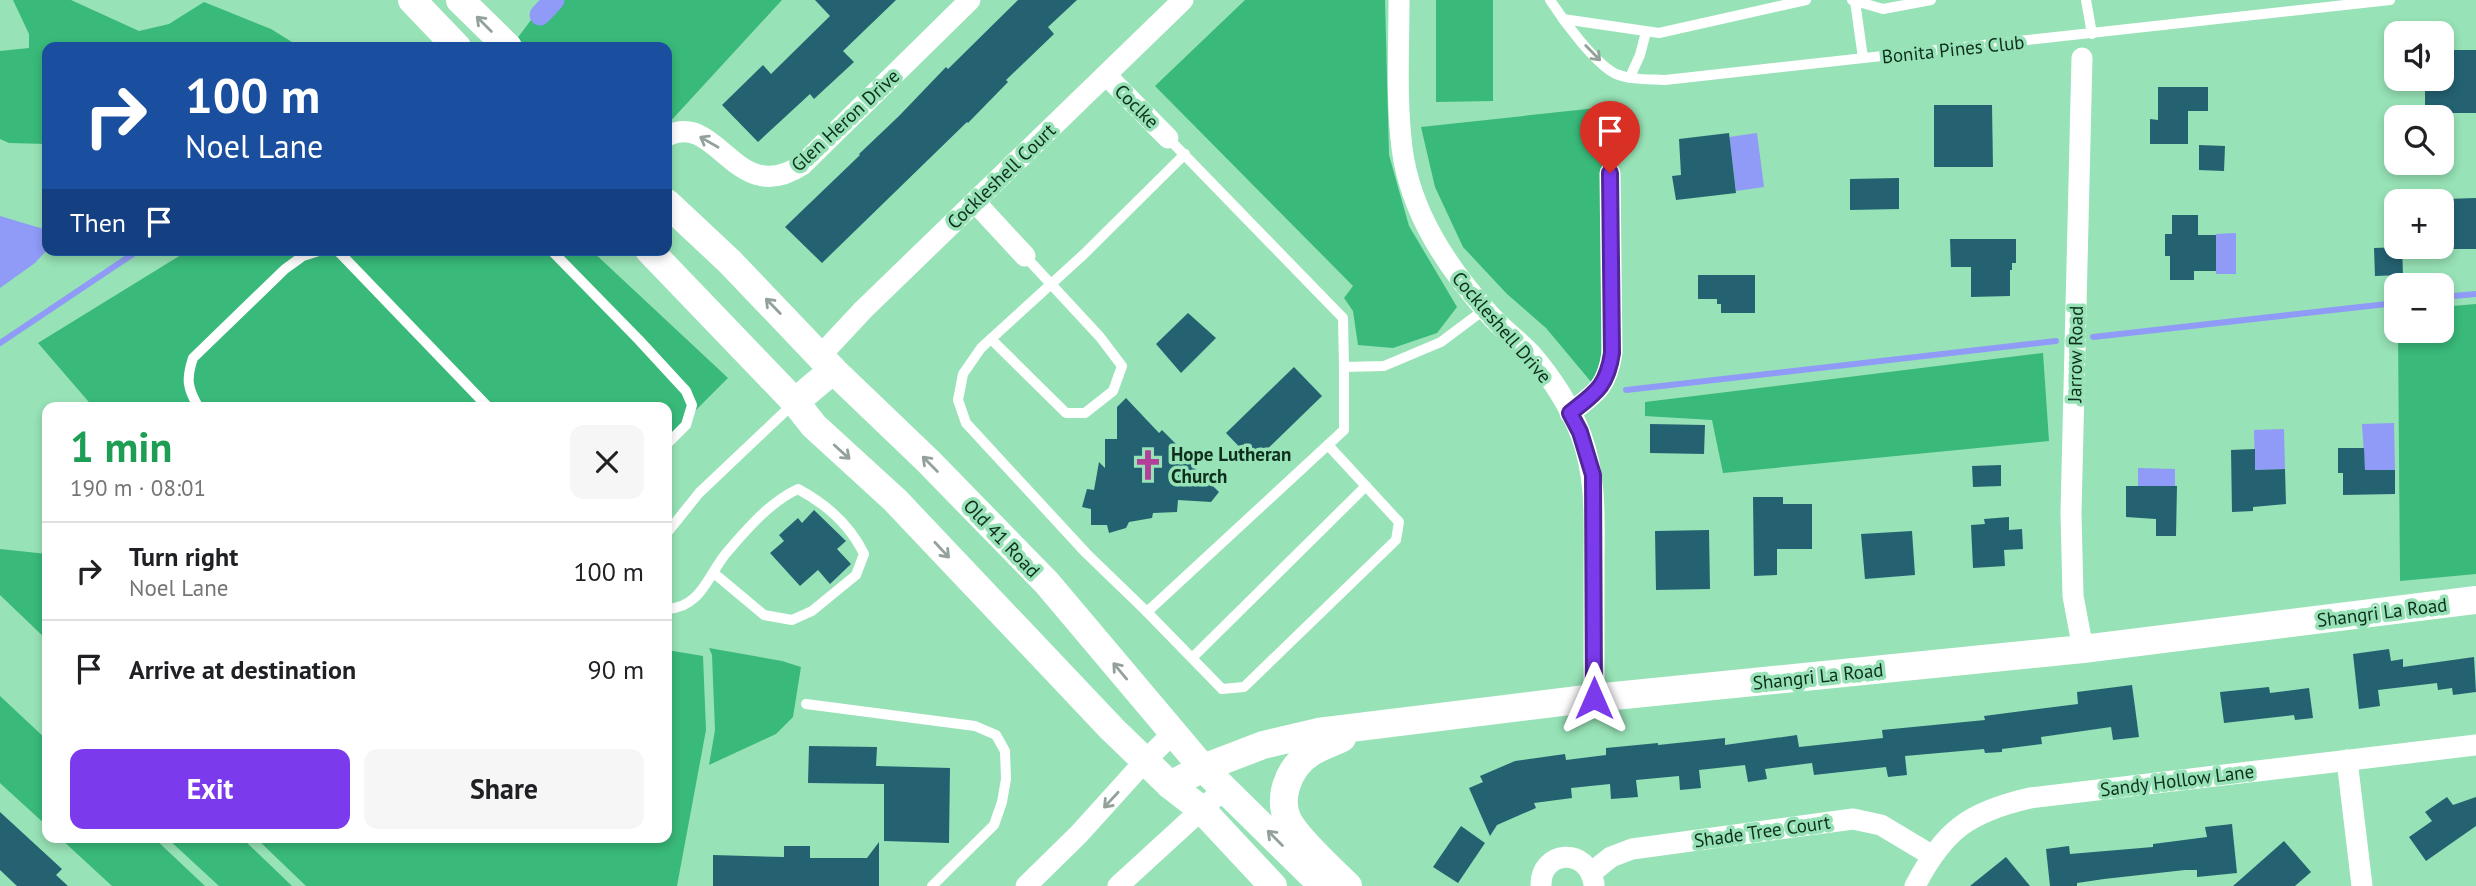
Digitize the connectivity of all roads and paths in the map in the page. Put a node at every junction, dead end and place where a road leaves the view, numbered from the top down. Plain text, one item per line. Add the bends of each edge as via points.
1 (412, 0) edge
2 (460, 0) edge
3 (970, 0) edge
4 (1183, 0) edge
5 (1399, 0) edge
6 (1550, 0) edge
7 (1806, 0) edge
8 (1931, 0) edge
9 (2086, 0) edge
10 (2390, 0) edge
11 (1854, 1) edge
12 (2315, 4) edge
13 (1563, 19) junction
14 (1646, 32) junction
15 (2092, 34) junction
16 (452, 42) edge
17 (503, 42) edge
18 (1863, 58) junction
19 (2082, 58) dead end
20 (1106, 75) junction
21 (1630, 77) junction
22 (672, 135) edge
23 (1168, 138) joint
24 (1185, 154) junction
25 (1610, 173) dead end
26 (975, 202) junction
27 (672, 208) edge
28 (303, 256) edge
29 (343, 256) edge
30 (557, 256) edge
31 (655, 256) edge
32 (1025, 256) joint
33 (1050, 285) junction
34 (1485, 309) junction
35 (991, 339) junction
36 (827, 363) junction
37 (1344, 367) junction
38 (196, 402) edge
39 (483, 402) edge
40 (795, 402) junction
41 (1570, 413) junction
42 (672, 439) edge
43 (1328, 445) junction
44 (1366, 486) junction
45 (672, 527) edge
46 (715, 574) junction
47 (2476, 600) edge
48 (672, 609) edge
49 (1147, 612) junction
50 (2083, 649) junction
51 (1192, 658) junction
52 (1594, 698) junction
53 (806, 704) dead end
54 (1370, 725) junction
55 (1174, 732) junction
56 (2476, 745) edge
57 (1145, 761) junction
58 (2347, 761) junction
59 (1203, 768) junction
60 (1170, 785) junction
61 (1224, 789) junction
62 (1202, 810) junction
63 (1931, 855) junction
64 (1592, 879) edge
65 (932, 886) edge
66 (1026, 886) edge
67 (1118, 886) edge
68 (1273, 886) edge
69 (1323, 886) edge
70 (1348, 886) edge
71 (1541, 886) edge
72 (1915, 886) edge
73 (2362, 886) edge

1 - 16 street
17 -> 2 street
3 -> 22 street, Glen Heron Drive via 802,164 786,174 769,177 744,170 703,137 685,132
4 - 20 street, Cockleshell Court
5 - 34 street, Cockleshell Drive via 1399,121 1405,166 1430,233 1448,265
6 - 13 lane, Bonita Pines Club
7 - 14 lane via 1681,29
8 - 11 lane via 1883,9
9 - 15 lane
10 - 12 lane, Bonita Pines Club
11 - 18 lane
12 - 15 lane, Bonita Pines Club
13 - 14 lane
13 -> 21 lane, Bonita Pines Club via 1593,55 1614,73
14 - 21 lane
15 - 18 lane, Bonita Pines Club
18 - 21 lane, Bonita Pines Club via 1665,80
19 - 50 street, Jarrow Road via 2071,513 2073,596
20 - 23 street, Coclke
20 - 26 street, Cockleshell Court
23 - 24 lane
24 - 33 lane
24 - 37 lane via 1343,318
25 - 41 street via 1609,372 1600,390
26 - 32 street
26 - 36 street, Cockleshell Court via 863,310
36 -> 27 street, Old 41 Road
28 - 38 lane via 193,358 187,376
29 - 39 lane
30 - 42 lane via 686,391 692,405 686,425
31 - 40 street
32 - 33 lane
33 - 35 lane
33 - 35 lane via 1122,366 1113,391 1085,413 1066,413
34 - 37 lane via 1441,342 1384,366
34 - 41 street, Cockleshell Drive via 1531,354
35 - 49 lane via 963,374 958,400 966,423
36 - 40 street
55 -> 36 street, Old 41 Road via 1047,583
37 - 43 lane via 1344,430
40 - 45 lane via 699,493
40 -> 57 street
41 - 52 street, Cockleshell Drive via 1593,475
43 - 44 lane
43 - 49 lane
44 - 51 lane
44 - 51 lane via 1399,522 1396,540 1244,688 1222,689
46 - 46 lane via 725,554 780,497 798,489 820,500 855,535 864,554 856,575 812,611 792,620 764,615
46 - 48 lane via 698,596
47 - 50 street, Shangri La Road
49 - 51 lane
50 - 52 street, Shangri La Road
52 - 54 street, Shangri La Road
53 - 65 lane via 967,724 996,735 1005,751 1006,779 994,825
54 - 59 street, Shangri La Road via 1263,745
54 - 70 street via 1313,751 1298,763 1284,792 1291,826
55 - 57 street
55 - 59 street, Old 41 Road
56 - 58 street, Sandy Hollow Lane
57 - 60 street
57 -> 66 street
58 - 63 street, Sandy Hollow Lane via 2030,798 1968,821
58 - 73 street
59 - 60 street, Shangri La Road
59 - 61 street, Old 41 Road
60 - 62 street
61 - 62 street
69 -> 61 street, Old 41 Road
62 - 67 street
62 - 68 street
63 - 64 street, Shade Tree Court via 1881,825 1853,820 1632,849 1612,857
63 - 72 street, Sandy Hollow Lane
64 - 71 street, Shade Tree Court via 1582,861 1564,857 1544,869

